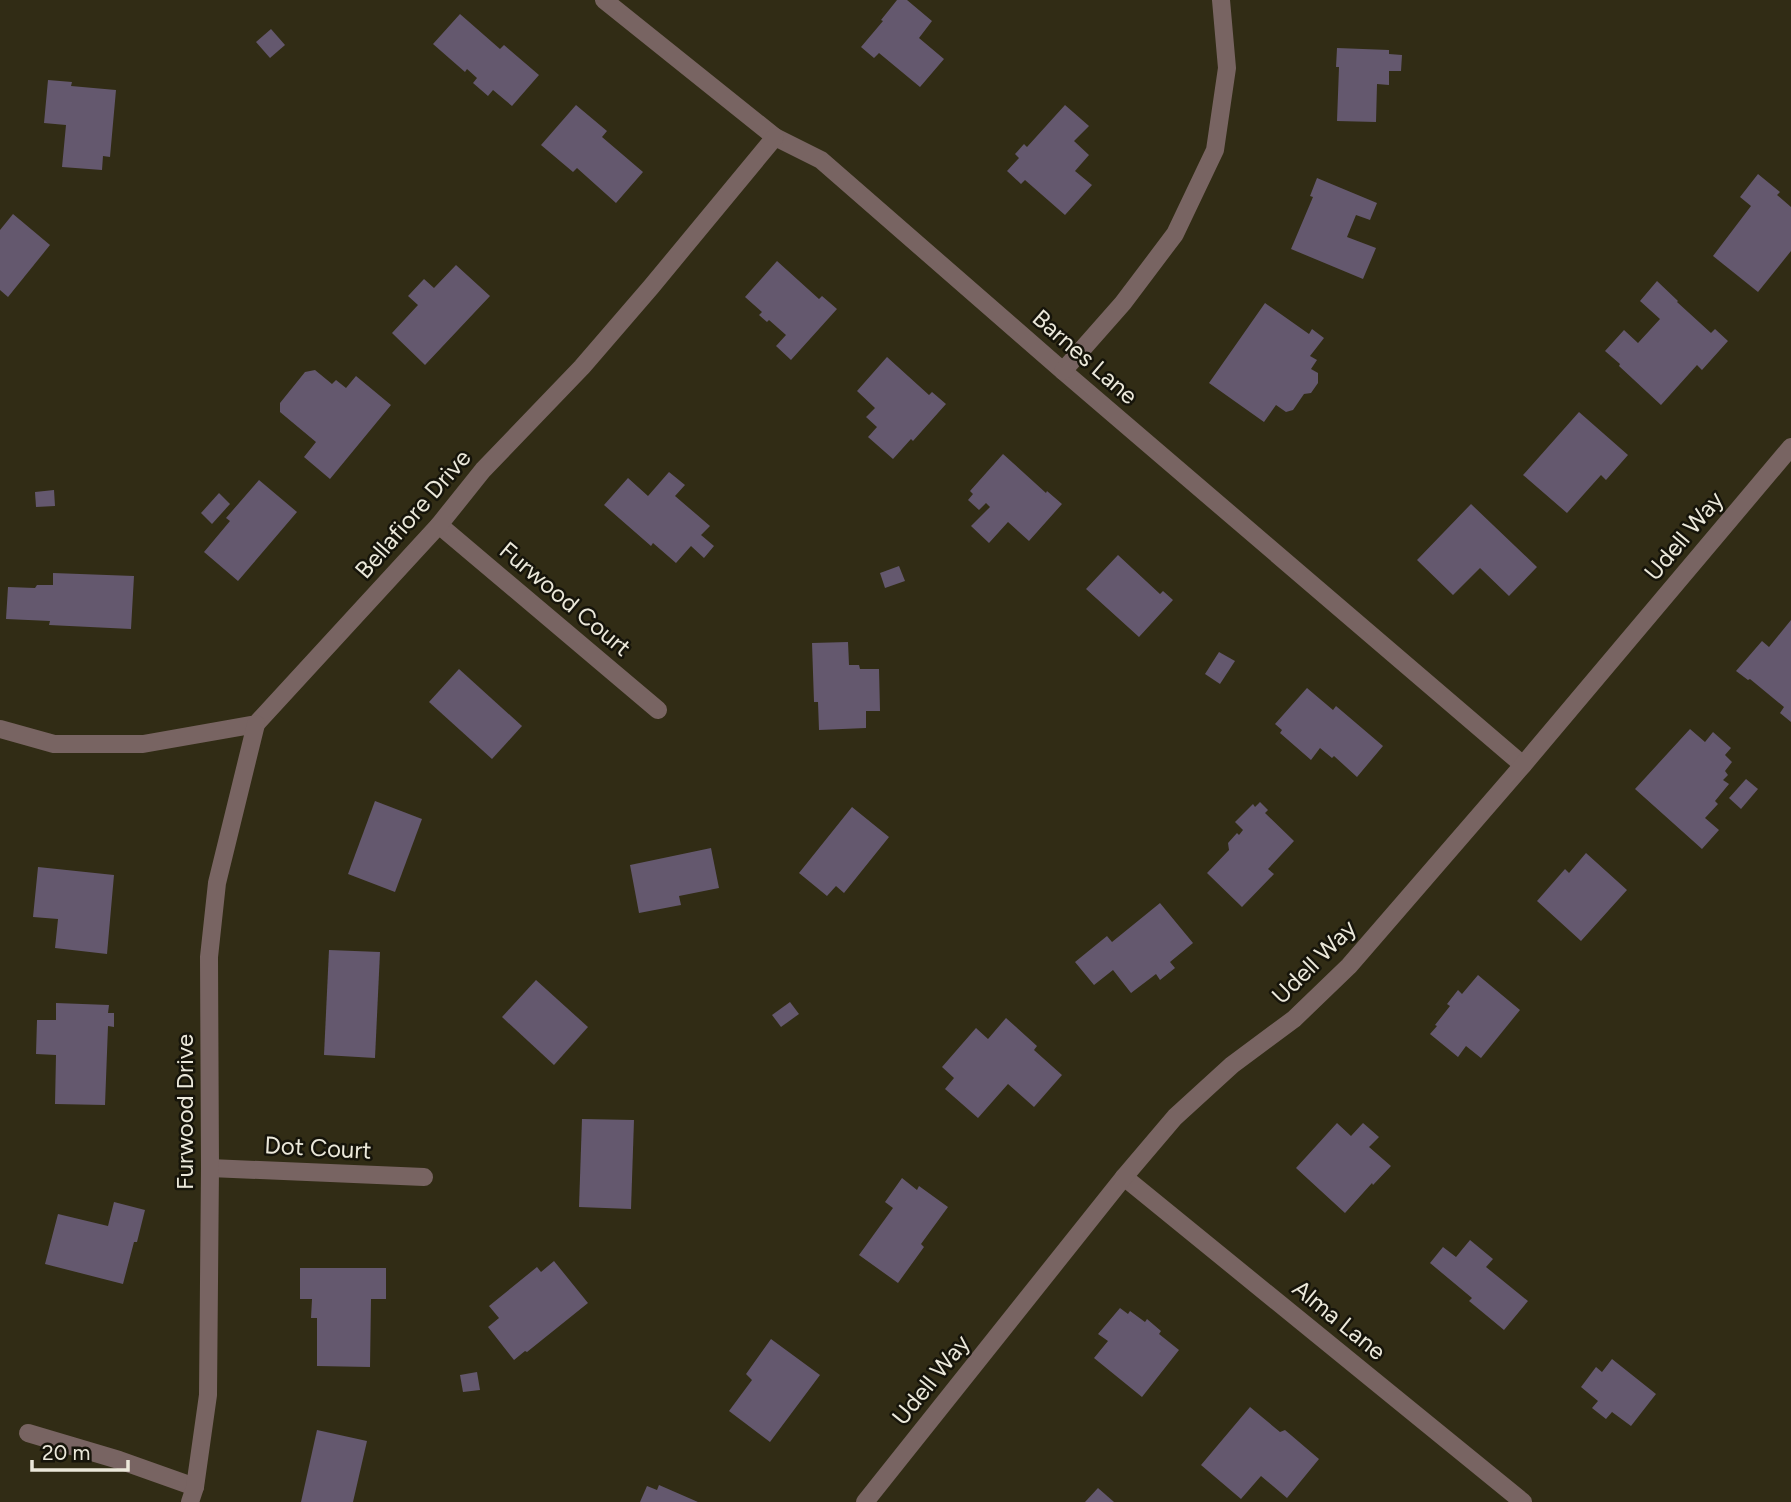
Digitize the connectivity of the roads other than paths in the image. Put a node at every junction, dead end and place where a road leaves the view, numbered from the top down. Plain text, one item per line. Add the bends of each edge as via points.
1 (604, 0) edge
2 (1221, 0) edge
3 (775, 137) junction
4 (1063, 371) junction
5 (1791, 447) edge
6 (439, 525) junction
7 (658, 710) dead end
8 (256, 724) junction
9 (0, 729) edge
10 (1523, 765) junction
11 (210, 1168) junction
12 (1124, 1177) junction
13 (424, 1178) dead end
14 (28, 1433) dead end
15 (192, 1495) edge
16 (865, 1502) edge
17 (1522, 1502) edge

1 - 3 street, Barnes Lane
2 - 4 street via 1227,68 1214,150 1175,234 1124,303
3 - 4 street, Barnes Lane via 821,160
3 - 6 street, Bellafiore Drive via 643,297 483,470
4 - 10 street, Barnes Lane
5 - 10 street, Udell Way
6 - 7 street, Furwood Court
6 - 8 street, Bellafiore Drive
8 - 9 street via 143,744 54,744
8 - 11 street, Furwood Drive via 217,883 209,957
10 - 12 street, Udell Way via 1349,966 1294,1019 1232,1065 1175,1117
11 - 13 street, Dot Court
11 - 15 street, Furwood Drive via 208,1395
12 - 16 street, Udell Way
12 - 17 street, Alma Lane
14 - 15 street via 119,1460

